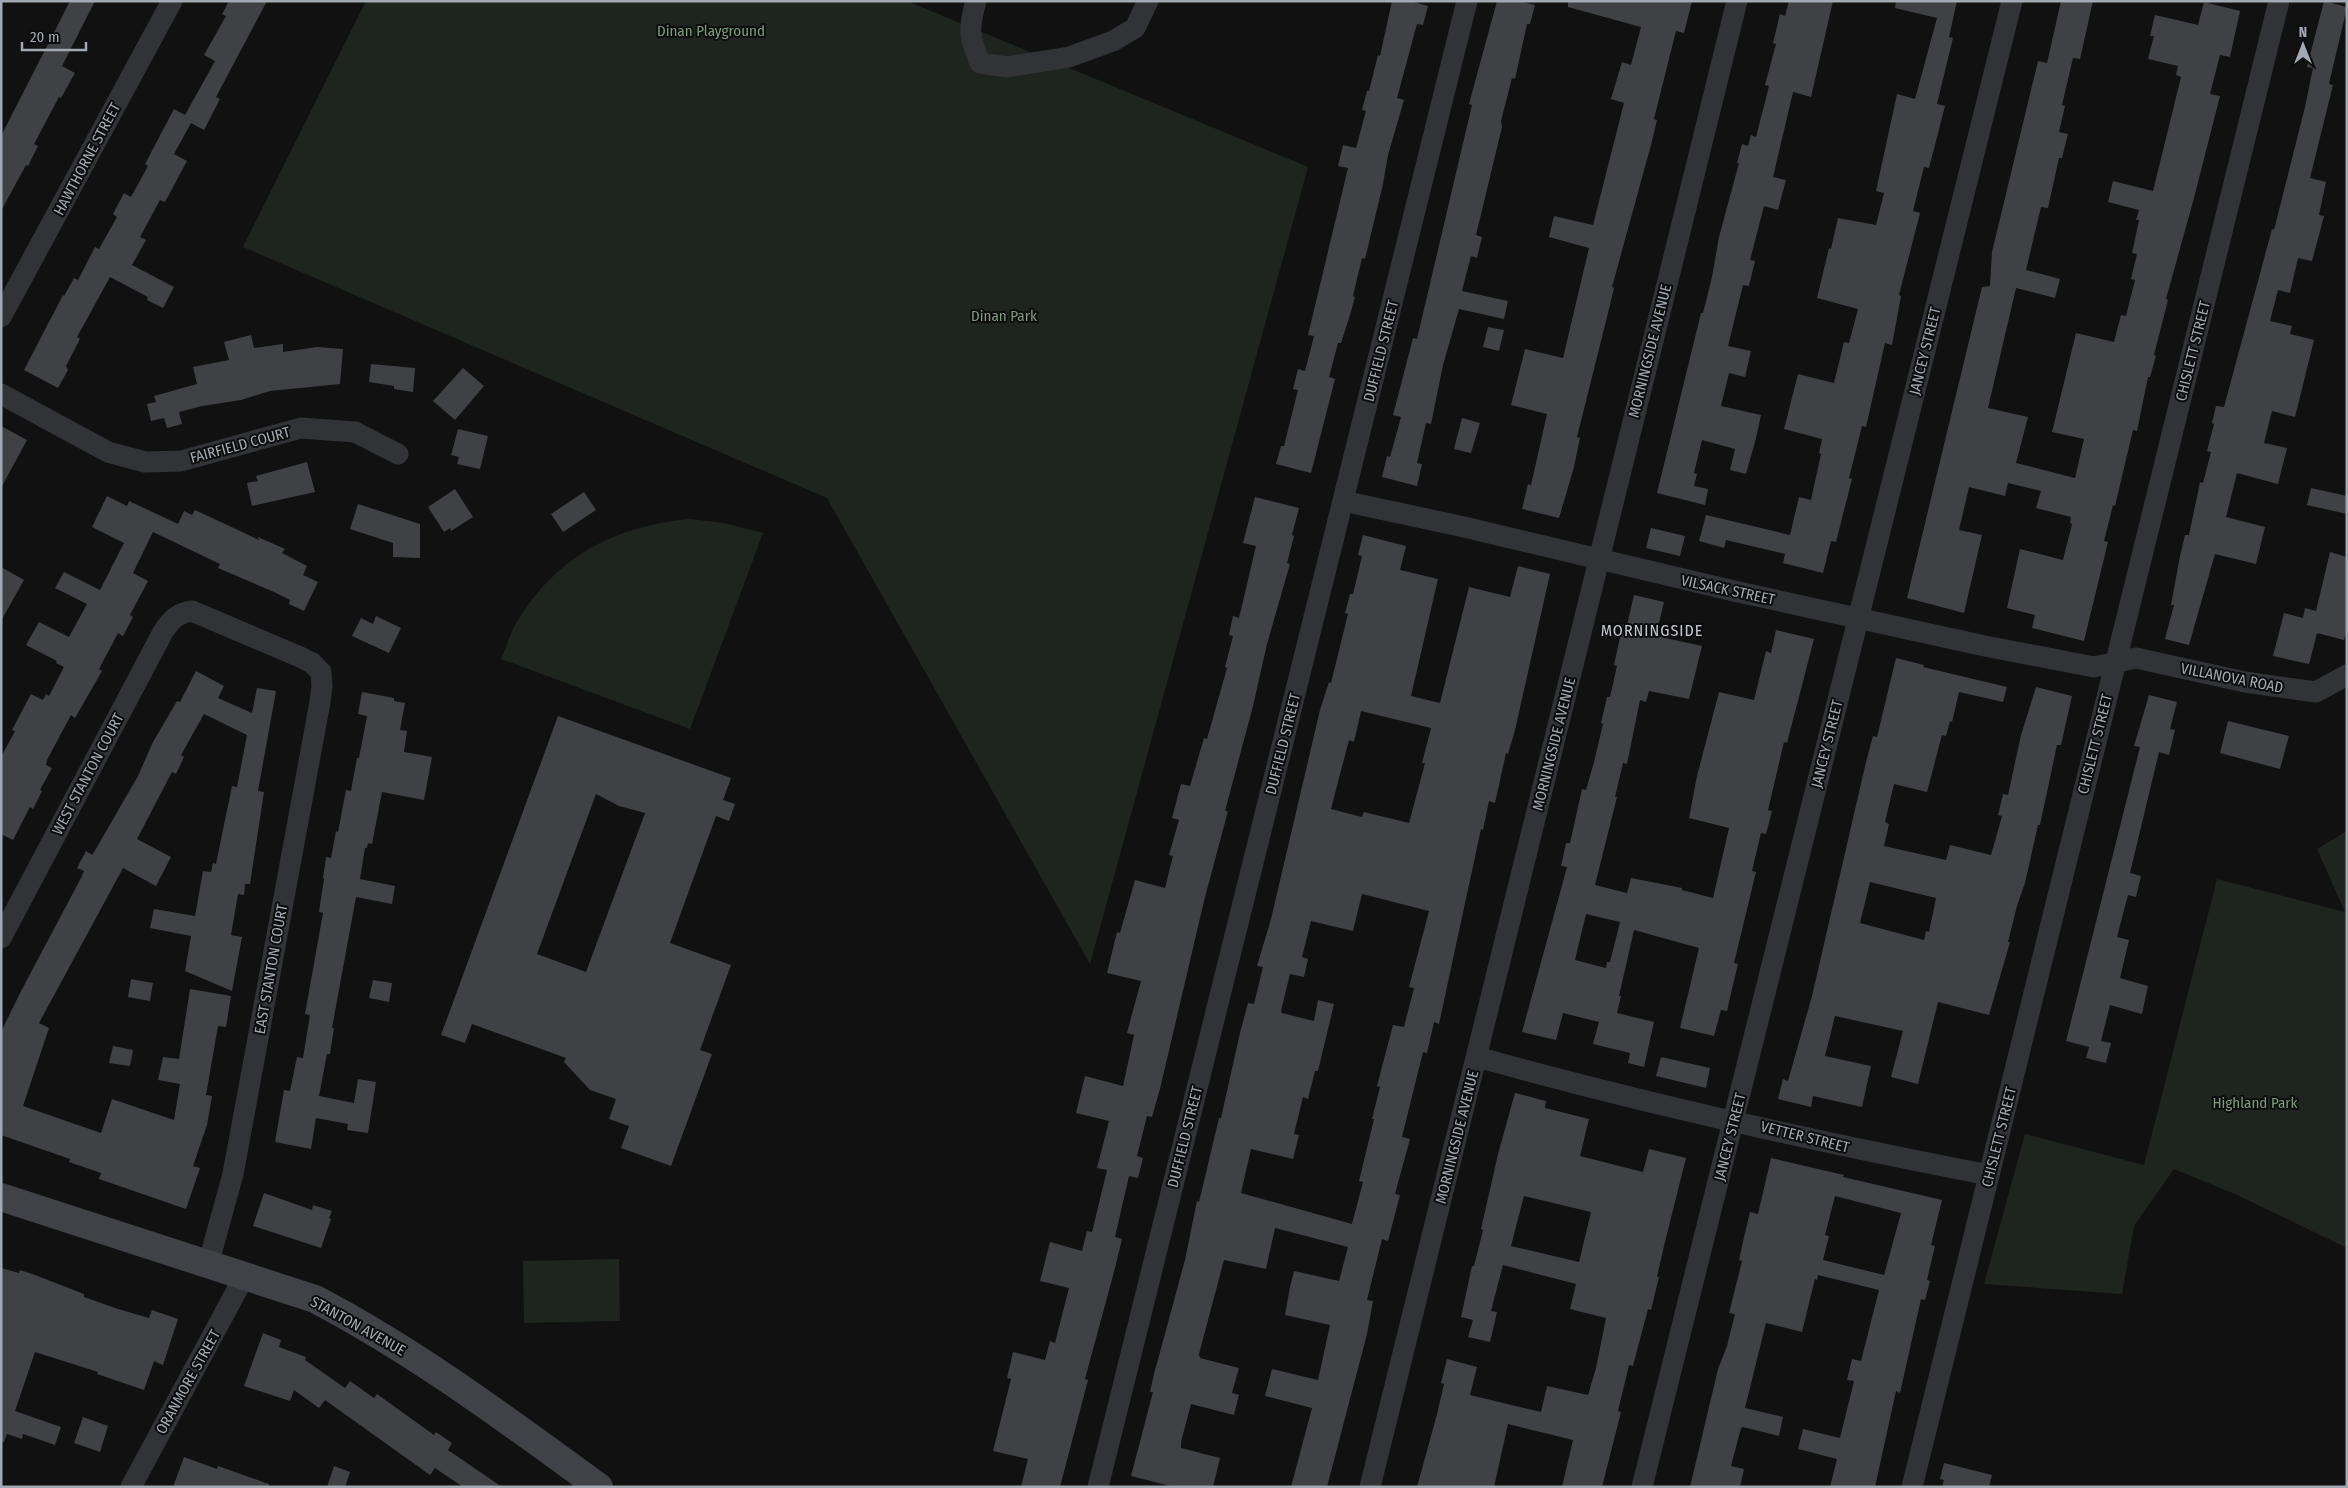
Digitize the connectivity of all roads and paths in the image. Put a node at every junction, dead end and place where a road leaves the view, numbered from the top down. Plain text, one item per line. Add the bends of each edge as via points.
1 (172, 1) edge
2 (976, 1) edge
3 (1148, 1) edge
4 (1468, 1) edge
5 (1737, 1) edge
6 (2012, 1) edge
7 (2279, 1) edge
8 (1, 317) edge
9 (1, 394) edge
10 (398, 454) dead end
11 (1343, 501) junction
12 (1598, 561) junction
13 (1858, 617) junction
14 (2115, 663) junction
15 (321, 672) joint
16 (2347, 675) edge
17 (1, 938) edge
18 (1478, 1057) junction
19 (1734, 1120) junction
20 (1989, 1175) junction
21 (1, 1197) edge
22 (208, 1265) junction
23 (244, 1277) junction
24 (131, 1487) edge
25 (600, 1487) edge
26 (1098, 1487) edge
27 (1370, 1487) edge
28 (1642, 1487) edge
29 (1912, 1487) edge

1 - 8 street, HAWTHORNE STREET
2 - 3 street via 971,41 980,62 1007,67 1069,57 1113,41 1135,28
4 - 11 street, DUFFIELD STREET
5 - 12 street, MORNINGSIDE AVENUE
6 - 13 street, JANCEY STREET
7 - 14 street, CHISLETT STREET
9 - 10 street, FAIRFIELD COURT via 108,452 145,462 181,461 301,428 355,432
11 - 12 street, VILSACK STREET
11 - 26 street, DUFFIELD STREET
12 - 13 street, VILSACK STREET
12 - 18 street, MORNINGSIDE AVENUE
13 - 14 street, VILSACK STREET via 2094,667
13 - 19 street, JANCEY STREET
14 - 16 street, VILLANOVA ROAD via 2136,658 2244,682 2316,692
14 - 20 street, CHISLETT STREET
15 - 17 street, WEST STANTON COURT via 300,657 192,611 180,612 169,622
15 - 22 street, EAST STANTON COURT via 320,702 233,1174
18 - 19 street, VETTER STREET via 1607,1093
18 - 27 street, MORNINGSIDE AVENUE
19 - 20 street, VETTER STREET via 1863,1151
19 - 28 street, JANCEY STREET
20 - 29 street, CHISLETT STREET
21 - 22 street, STANTON AVENUE
22 - 23 street, STANTON AVENUE
23 - 24 street, ORANMORE STREET
23 - 25 street, STANTON AVENUE via 314,1299 356,1321 448,1378

